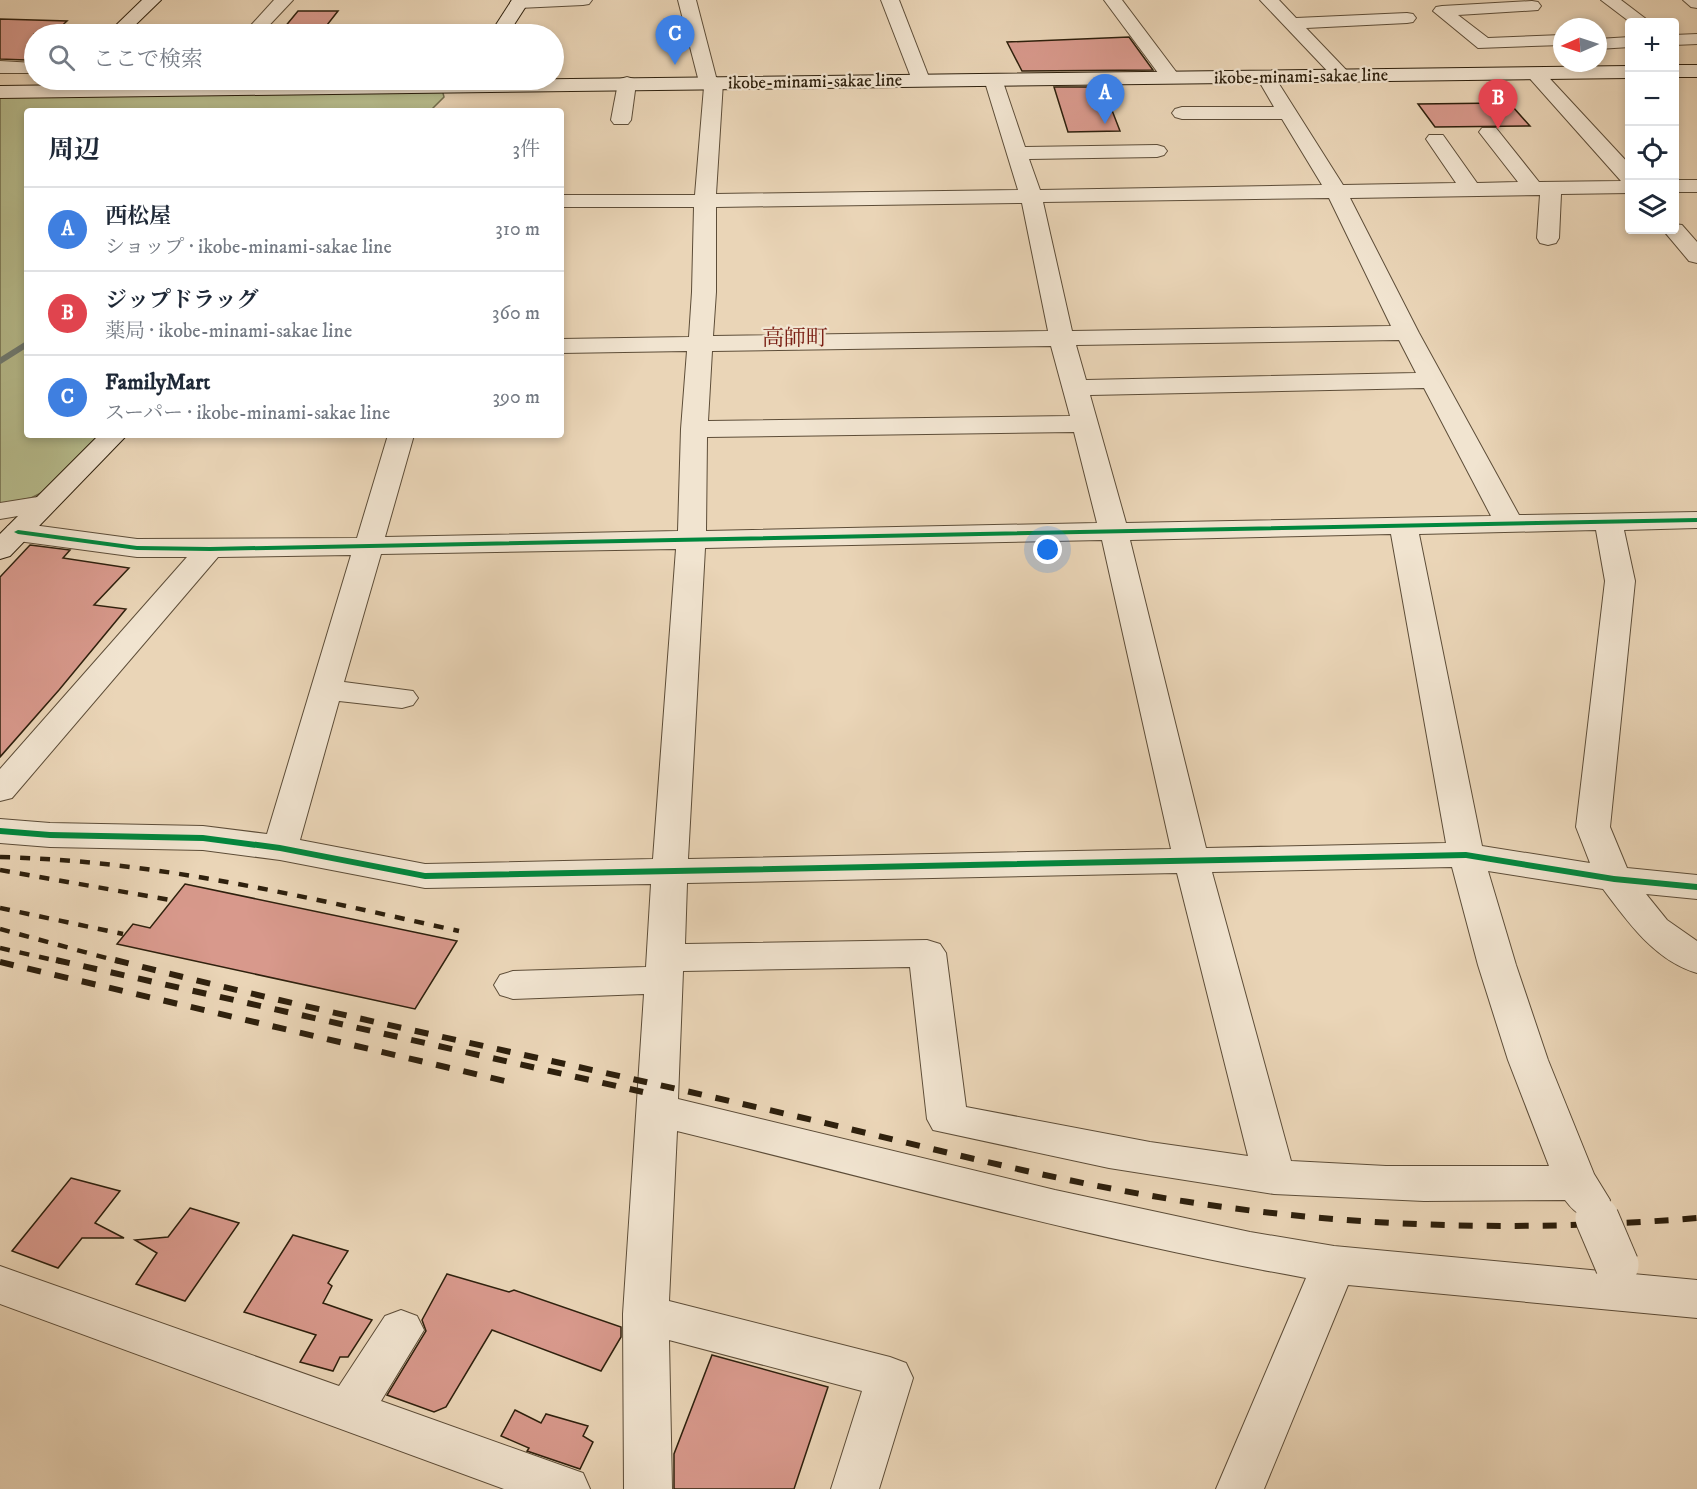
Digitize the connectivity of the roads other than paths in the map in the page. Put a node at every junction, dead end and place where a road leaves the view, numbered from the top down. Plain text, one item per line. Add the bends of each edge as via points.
1 (152, 0) edge
2 (284, 0) edge
3 (583, 0) edge
4 (687, 0) edge
5 (890, 0) edge
6 (1113, 0) edge
7 (1269, 0) edge
8 (1610, 0) edge
9 (1692, 0) edge
10 (520, 1) edge
11 (1528, 3) edge
12 (1697, 3) edge
13 (1407, 18) dead end
14 (1635, 18) edge
15 (1292, 23) junction
16 (127, 24) edge
17 (261, 24) edge
18 (505, 24) edge
19 (1553, 25) edge
20 (1553, 29) edge
21 (1697, 39) edge
22 (1679, 40) edge
23 (1625, 42) edge
24 (1607, 43) edge
25 (1607, 62) edge
26 (0, 68) edge
27 (24, 68) edge
28 (1679, 71) edge
29 (1697, 71) edge
30 (1533, 72) junction
31 (1624, 72) edge
32 (1342, 75) junction
33 (1265, 76) junction
34 (1168, 77) junction
35 (921, 80) junction
36 (993, 80) junction
37 (711, 82) junction
38 (564, 83) edge
39 (627, 83) junction
40 (24, 90) edge
41 (460, 90) edge
42 (0, 92) edge
43 (447, 104) dead end
44 (1288, 113) junction
45 (621, 120) dead end
46 (1489, 132) dead end
47 (1436, 139) dead end
48 (1157, 150) dead end
49 (1017, 153) junction
50 (1625, 174) edge
51 (1679, 186) edge
52 (1697, 186) edge
53 (1625, 187) edge
54 (1542, 188) junction
55 (1471, 189) junction
56 (1336, 191) junction
57 (1031, 196) junction
58 (564, 201) edge
59 (705, 201) junction
60 (1678, 234) edge
61 (1548, 238) dead end
62 (1697, 256) edge
63 (1407, 333) junction
64 (1062, 339) junction
65 (701, 344) junction
66 (564, 346) edge
67 (1432, 380) junction
68 (1075, 388) junction
69 (1085, 424) junction
70 (694, 429) junction
71 (111, 438) edge
72 (400, 438) edge
73 (1696, 519) edge
74 (1608, 521) junction
75 (1509, 523) junction
76 (1403, 525) junction
77 (6, 531) edge
78 (1114, 532) junction
79 (690, 538) junction
80 (369, 544) junction
81 (210, 549) junction
82 (327, 690) junction
83 (402, 698) dead end
84 (0, 790) edge
85 (0, 831) edge
86 (280, 848) junction
87 (1466, 855) junction
88 (1191, 859) junction
89 (670, 870) junction
90 (1614, 879) junction
91 (1697, 888) edge
92 (1697, 960) edge
93 (666, 969) junction
94 (513, 985) dead end
95 (657, 1110) junction
96 (1274, 1177) junction
97 (1587, 1200) junction
98 (1334, 1265) junction
99 (1622, 1278) junction
100 (0, 1285) edge
101 (1697, 1299) edge
102 (646, 1314) junction
103 (401, 1330) dead end
104 (349, 1410) junction
105 (566, 1489) edge
106 (648, 1489) edge
107 (855, 1489) edge
108 (1240, 1489) edge

1 - 16 street
2 - 17 street
3 - 10 street
4 - 37 street
5 - 35 street
6 - 34 street
7 - 15 street
8 - 14 street
9 - 12 street
10 - 18 street
11 - 19 street
11 - 20 street via 1443,10 1484,44
13 - 15 street
15 - 32 street
21 - 22 street
23 - 24 street
25 - 31 street
26 - 27 street
28 - 29 street
30 - 31 street, ikobe-minami-sakae line
30 - 32 street, ikobe-minami-sakae line
30 - 50 street
32 - 33 street, ikobe-minami-sakae line
33 - 34 street, ikobe-minami-sakae line
33 - 44 street
34 - 36 street, ikobe-minami-sakae line
34 - 44 street via 1185,120
35 - 36 street, ikobe-minami-sakae line
35 - 37 street, ikobe-minami-sakae line
36 - 49 street
37 - 39 street, ikobe-minami-sakae line
37 - 59 street
38 - 39 street, ikobe-minami-sakae line
39 - 45 street
40 - 42 street, ikobe-minami-sakae line
41 - 43 street
44 - 56 street
46 - 54 street
47 - 55 street
48 - 49 street
49 - 57 street
51 - 52 street
53 - 54 street
54 - 55 street
54 - 61 street
55 - 56 street
56 - 57 street
56 - 63 street
57 - 59 street
57 - 64 street
58 - 59 street
59 - 65 street
60 - 62 street
63 - 64 street
63 - 67 street
64 - 65 street
64 - 68 street
65 - 66 street
65 - 70 street
67 - 68 street
67 - 75 street
68 - 69 street
69 - 70 street
69 - 78 street
70 - 79 street
71 - 77 street via 44,504
72 - 80 street
73 - 74 street
74 - 75 street
74 - 90 street via 1620,581 1593,827
75 - 76 street
76 - 78 street
76 - 87 street
77 - 81 street via 137,548
78 - 79 street
78 - 88 street
79 - 80 street
79 - 89 street
80 - 81 street
80 - 82 street
81 - 84 street
82 - 83 street
82 - 86 street
85 - 86 street via 203,838
86 - 89 street via 425,876
87 - 88 street
87 - 90 street
87 - 97 street via 1528,1060
88 - 89 street
88 - 96 street
89 - 93 street
90 - 91 street
90 - 92 street via 1654,929
93 - 94 street
93 - 95 street
93 - 96 street via 927,952 947,1119 1183,1165
95 - 98 street via 1175,1235
95 - 102 street
96 - 97 street via 1388,1182
97 - 99 street, bridge
98 - 99 street
98 - 108 street
99 - 101 street
100 - 104 street
102 - 106 street
102 - 107 street via 890,1378
103 - 104 street
104 - 105 street

